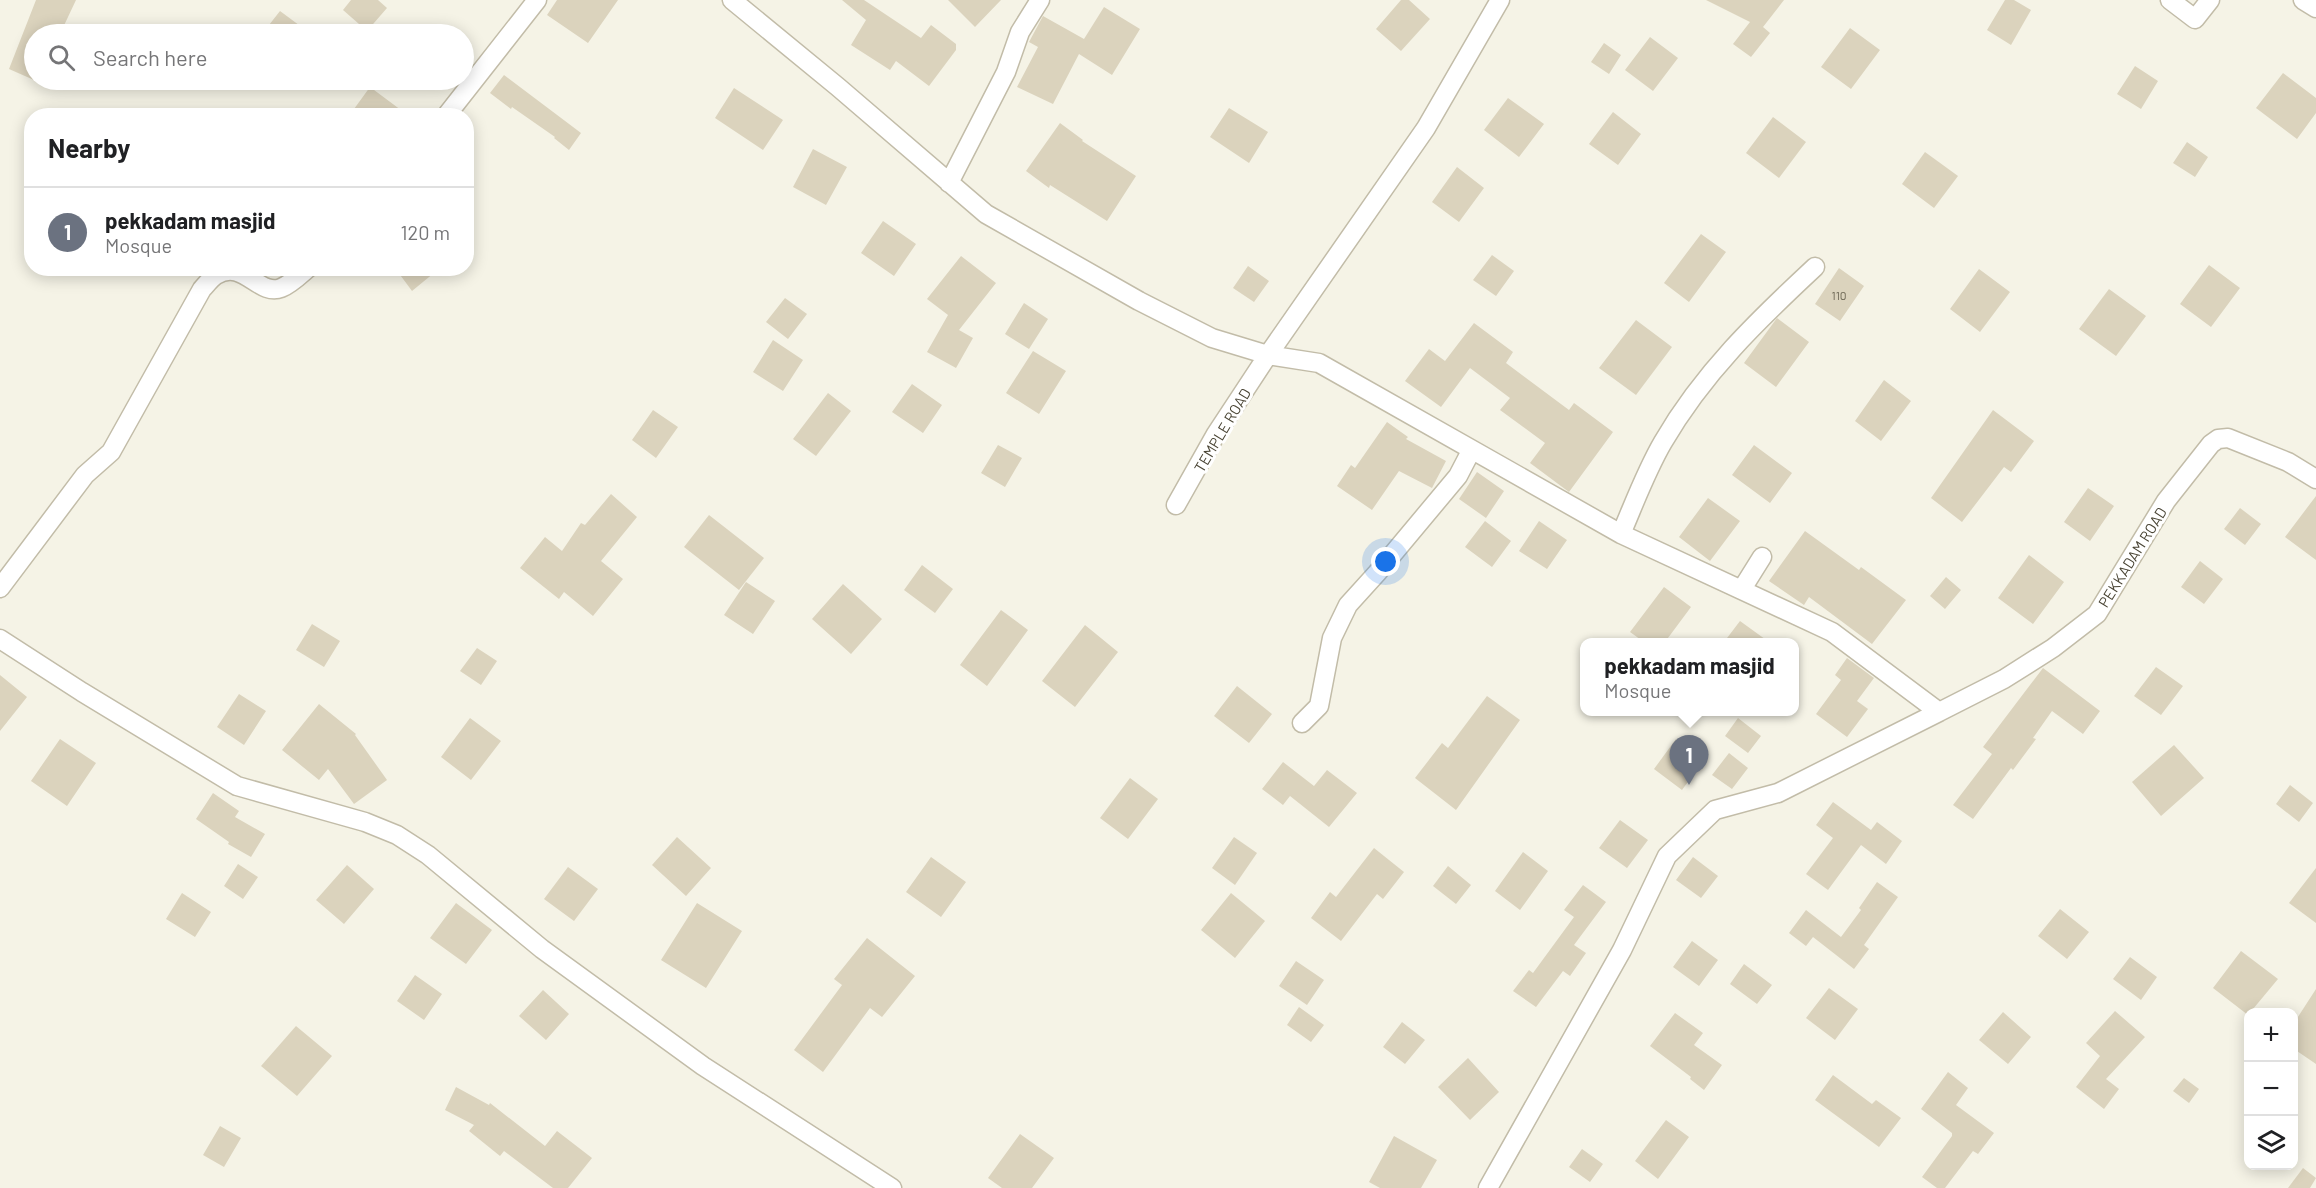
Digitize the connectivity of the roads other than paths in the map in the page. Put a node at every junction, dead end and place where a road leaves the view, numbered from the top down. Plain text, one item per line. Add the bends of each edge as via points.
1 (537, 0) edge
2 (733, 0) edge
3 (1040, 0) edge
4 (1500, 0) edge
5 (2170, 0) edge
6 (2210, 0) edge
7 (2303, 0) edge
8 (2316, 8) edge
9 (474, 80) edge
10 (466, 90) edge
11 (452, 108) edge
12 (949, 183) junction
13 (1815, 267) dead end
14 (215, 276) edge
15 (247, 276) edge
16 (298, 276) edge
17 (1268, 355) junction
18 (1471, 451) junction
19 (2316, 479) edge
20 (1176, 506) dead end
21 (1621, 534) junction
22 (1762, 557) dead end
23 (0, 588) edge
24 (1742, 589) junction
25 (0, 639) edge
26 (1939, 712) junction
27 (1302, 723) dead end
28 (892, 1188) edge
29 (1488, 1188) edge

1 - 9 street
2 - 12 street
3 - 12 street via 1020,32 1006,72
4 - 17 street, TEMPLE ROAD via 1426,128
5 - 6 street via 2195,19
7 - 8 street
10 - 11 street
12 - 17 street via 986,214 1139,301 1212,338
13 - 21 street via 1709,374 1662,443
14 - 23 street via 202,289 111,452 85,476
15 - 16 street via 265,289 280,289
17 - 18 street via 1319,363
17 - 20 street, TEMPLE ROAD via 1216,434
18 - 21 street
18 - 27 street via 1458,476 1348,605 1332,638 1319,706
19 - 26 street, PEKKADAM ROAD via 2288,462 2228,438 2211,444 2166,501 2097,614 2004,679
21 - 24 street
22 - 24 street
24 - 26 street via 1832,632
25 - 28 street via 237,786 365,822 429,855 542,949 703,1066
26 - 29 street, PEKKADAM ROAD via 1778,793 1715,810 1667,856 1622,950

